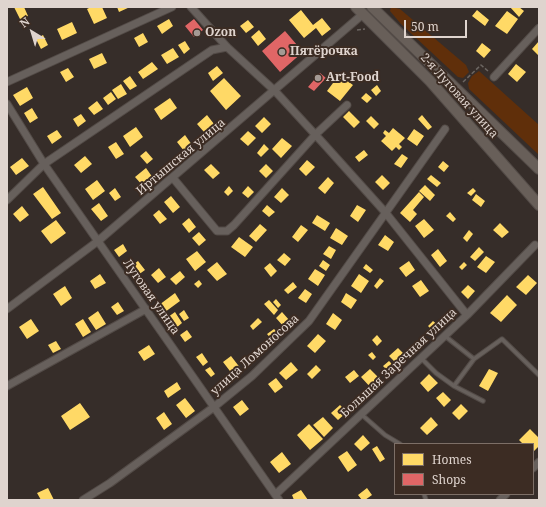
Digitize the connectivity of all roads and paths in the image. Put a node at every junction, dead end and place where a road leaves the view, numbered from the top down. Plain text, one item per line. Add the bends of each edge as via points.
1 (172, 7) edge
2 (191, 7) edge
3 (372, 7) edge
4 (360, 11) edge
5 (539, 28) edge
6 (227, 47) junction
7 (494, 76) joint
8 (7, 82) edge
9 (460, 85) dead end
10 (275, 91) junction
11 (7, 104) edge
12 (348, 105) dead end
13 (445, 129) dead end
14 (316, 134) junction
15 (44, 164) junction
16 (539, 169) edge
17 (173, 178) junction
18 (7, 200) edge
19 (539, 205) edge
20 (385, 212) junction
21 (98, 241) junction
22 (535, 245) dead end
23 (7, 309) edge
24 (146, 309) junction
25 (467, 315) junction
26 (445, 335) junction
27 (421, 358) junction
28 (474, 359) junction
29 (539, 375) edge
30 (7, 386) edge
31 (454, 386) junction
32 (483, 401) dead end
33 (214, 407) junction
34 (361, 414) junction
35 (398, 443) edge
36 (278, 497) edge
37 (83, 500) edge

1 - 8 street
2 - 6 street
3 - 4 main road
3 - 16 main road, 2-я Луговая улица
4 - 10 street, Иртышская улица
4 - 19 main road, 2-я Луговая улица via 435,87
5 - 7 street
6 - 10 street
6 - 15 street via 212,50
7 - 9 path via 481,65
10 - 14 street
10 - 17 street, Иртышская улица
11 - 15 street, Луговая улица
12 - 14 street
13 - 20 street, улица Ломоносова
14 - 17 street via 227,231 217,231
14 - 20 street
15 - 18 street
15 - 21 street, Луговая улица
17 - 21 street, Иртышская улица
20 - 25 street
20 - 33 street, улица Ломоносова via 309,321 252,376
21 - 23 street, Иртышская улица
21 - 24 street, Луговая улица
22 - 25 street, Большая Заречная улица
24 - 30 street
24 - 33 street, Луговая улица
25 - 26 street, Большая Заречная улица
26 - 27 street, Большая Заречная улица
26 - 28 lane
27 - 31 lane
27 - 34 street, Большая Заречная улица
28 - 29 lane via 502,339
28 - 31 lane
31 - 32 lane
33 - 36 street, Луговая улица
33 - 37 street, улица Ломоносова
34 - 35 lane
34 - 36 street, Большая Заречная улица

